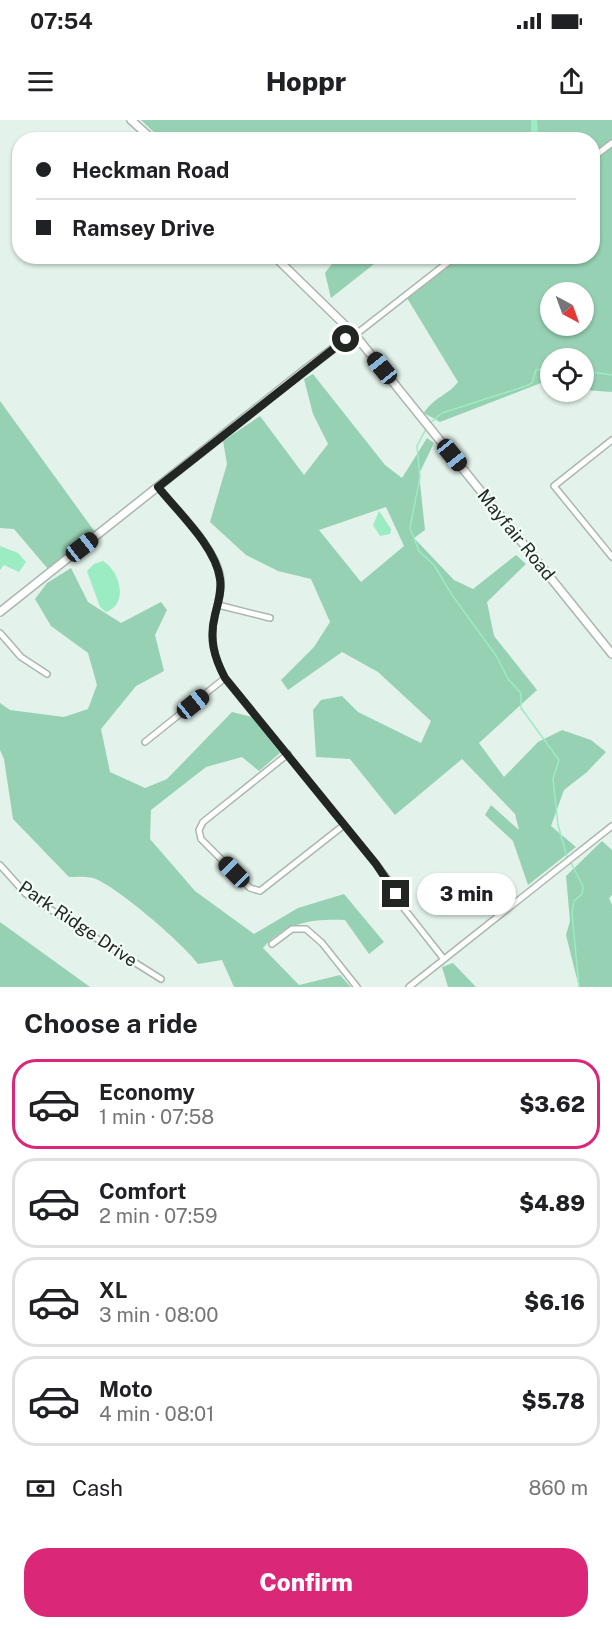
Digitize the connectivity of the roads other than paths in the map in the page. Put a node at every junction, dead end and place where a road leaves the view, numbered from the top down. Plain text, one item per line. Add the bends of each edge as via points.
1 (131, 120) edge
2 (144, 132) edge
3 (282, 264) edge
4 (446, 264) edge
5 (355, 335) junction
6 (612, 440) edge
7 (158, 487) junction
8 (612, 557) edge
9 (218, 605) junction
10 (0, 612) edge
11 (270, 618) dead end
12 (0, 633) edge
13 (612, 654) edge
14 (47, 674) dead end
15 (225, 678) junction
16 (145, 742) dead end
17 (288, 754) junction
18 (344, 825) junction
19 (612, 826) edge
20 (0, 865) edge
21 (272, 944) dead end
22 (444, 958) junction
23 (161, 979) dead end
24 (357, 987) edge
25 (409, 987) edge

1 - 2 street
3 - 5 street, Mayfair Road
4 - 5 street
5 - 7 street
5 - 13 street, Mayfair Road
6 - 8 street via 554,486
7 - 9 street via 213,556 221,584
7 - 10 street
9 - 11 street
9 - 15 street via 212,642
12 - 14 street via 21,657
15 - 16 street
15 - 17 street
17 - 18 street
17 - 18 street via 203,822 199,830 201,839 252,889 260,891
18 - 22 street
19 - 22 street
20 - 23 street, Park Ridge Drive via 26,894
21 - 24 street via 292,929 306,929
22 - 25 street

